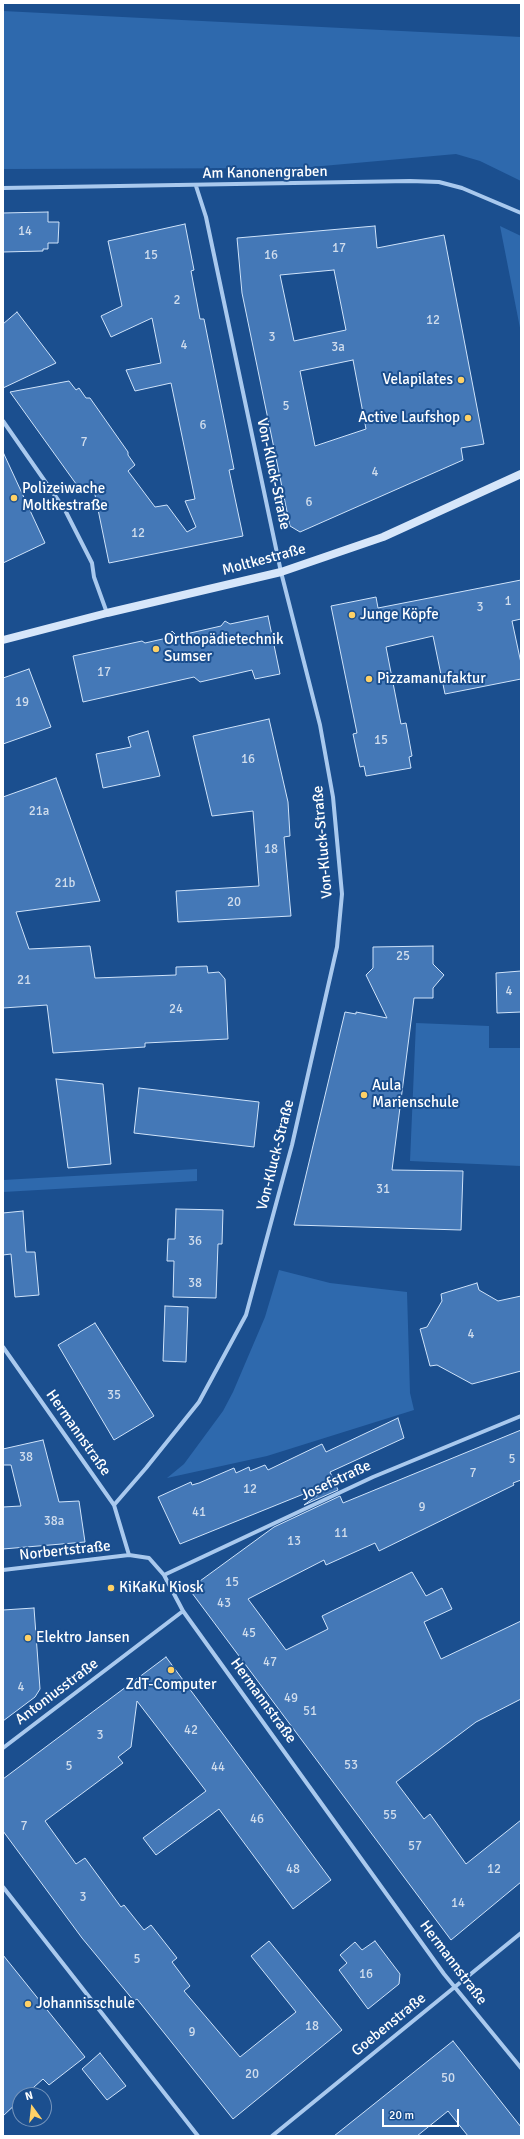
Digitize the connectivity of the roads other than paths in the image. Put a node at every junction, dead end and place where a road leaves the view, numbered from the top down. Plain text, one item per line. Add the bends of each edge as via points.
1 (196, 186) junction
2 (3, 188) edge
3 (521, 213) edge
4 (3, 421) edge
5 (521, 474) edge
6 (281, 572) junction
7 (107, 613) junction
8 (3, 640) edge
9 (3, 1347) edge
10 (521, 1416) edge
11 (114, 1505) junction
12 (129, 1556) junction
13 (3, 1570) edge
14 (164, 1575) junction
15 (183, 1611) junction
16 (3, 1748) edge
17 (3, 1887) edge
18 (521, 1933) edge
19 (455, 1988) junction
20 (521, 2068) edge
21 (198, 2136) edge
22 (272, 2136) edge

1 - 2 street, Am Kanonengraben
1 - 3 street, Am Kanonengraben via 439,182 462,188
1 - 6 street, Von-Kluck-Straße via 206,217
4 - 7 street via 65,510 92,562 94,577
5 - 6 main road, Moltkestraße via 353,549
6 - 7 main road, Moltkestraße
6 - 11 street, Von-Kluck-Straße via 320,725 333,797 342,894 337,947 292,1145 246,1315 199,1402
7 - 8 main road, Moltkestraße
9 - 11 street, Hermannstraße
10 - 14 street, Josefstraße via 373,1477
11 - 12 street, Hermannstraße
12 - 13 street, Norbertstraße
12 - 14 street, Hermannstraße via 149,1558
14 - 15 street, Hermannstraße
15 - 16 street, Antoniusstraße
15 - 19 street, Hermannstraße
17 - 21 street
18 - 19 street, Goebenstraße
19 - 20 street, Hermannstraße
19 - 22 street, Goebenstraße

